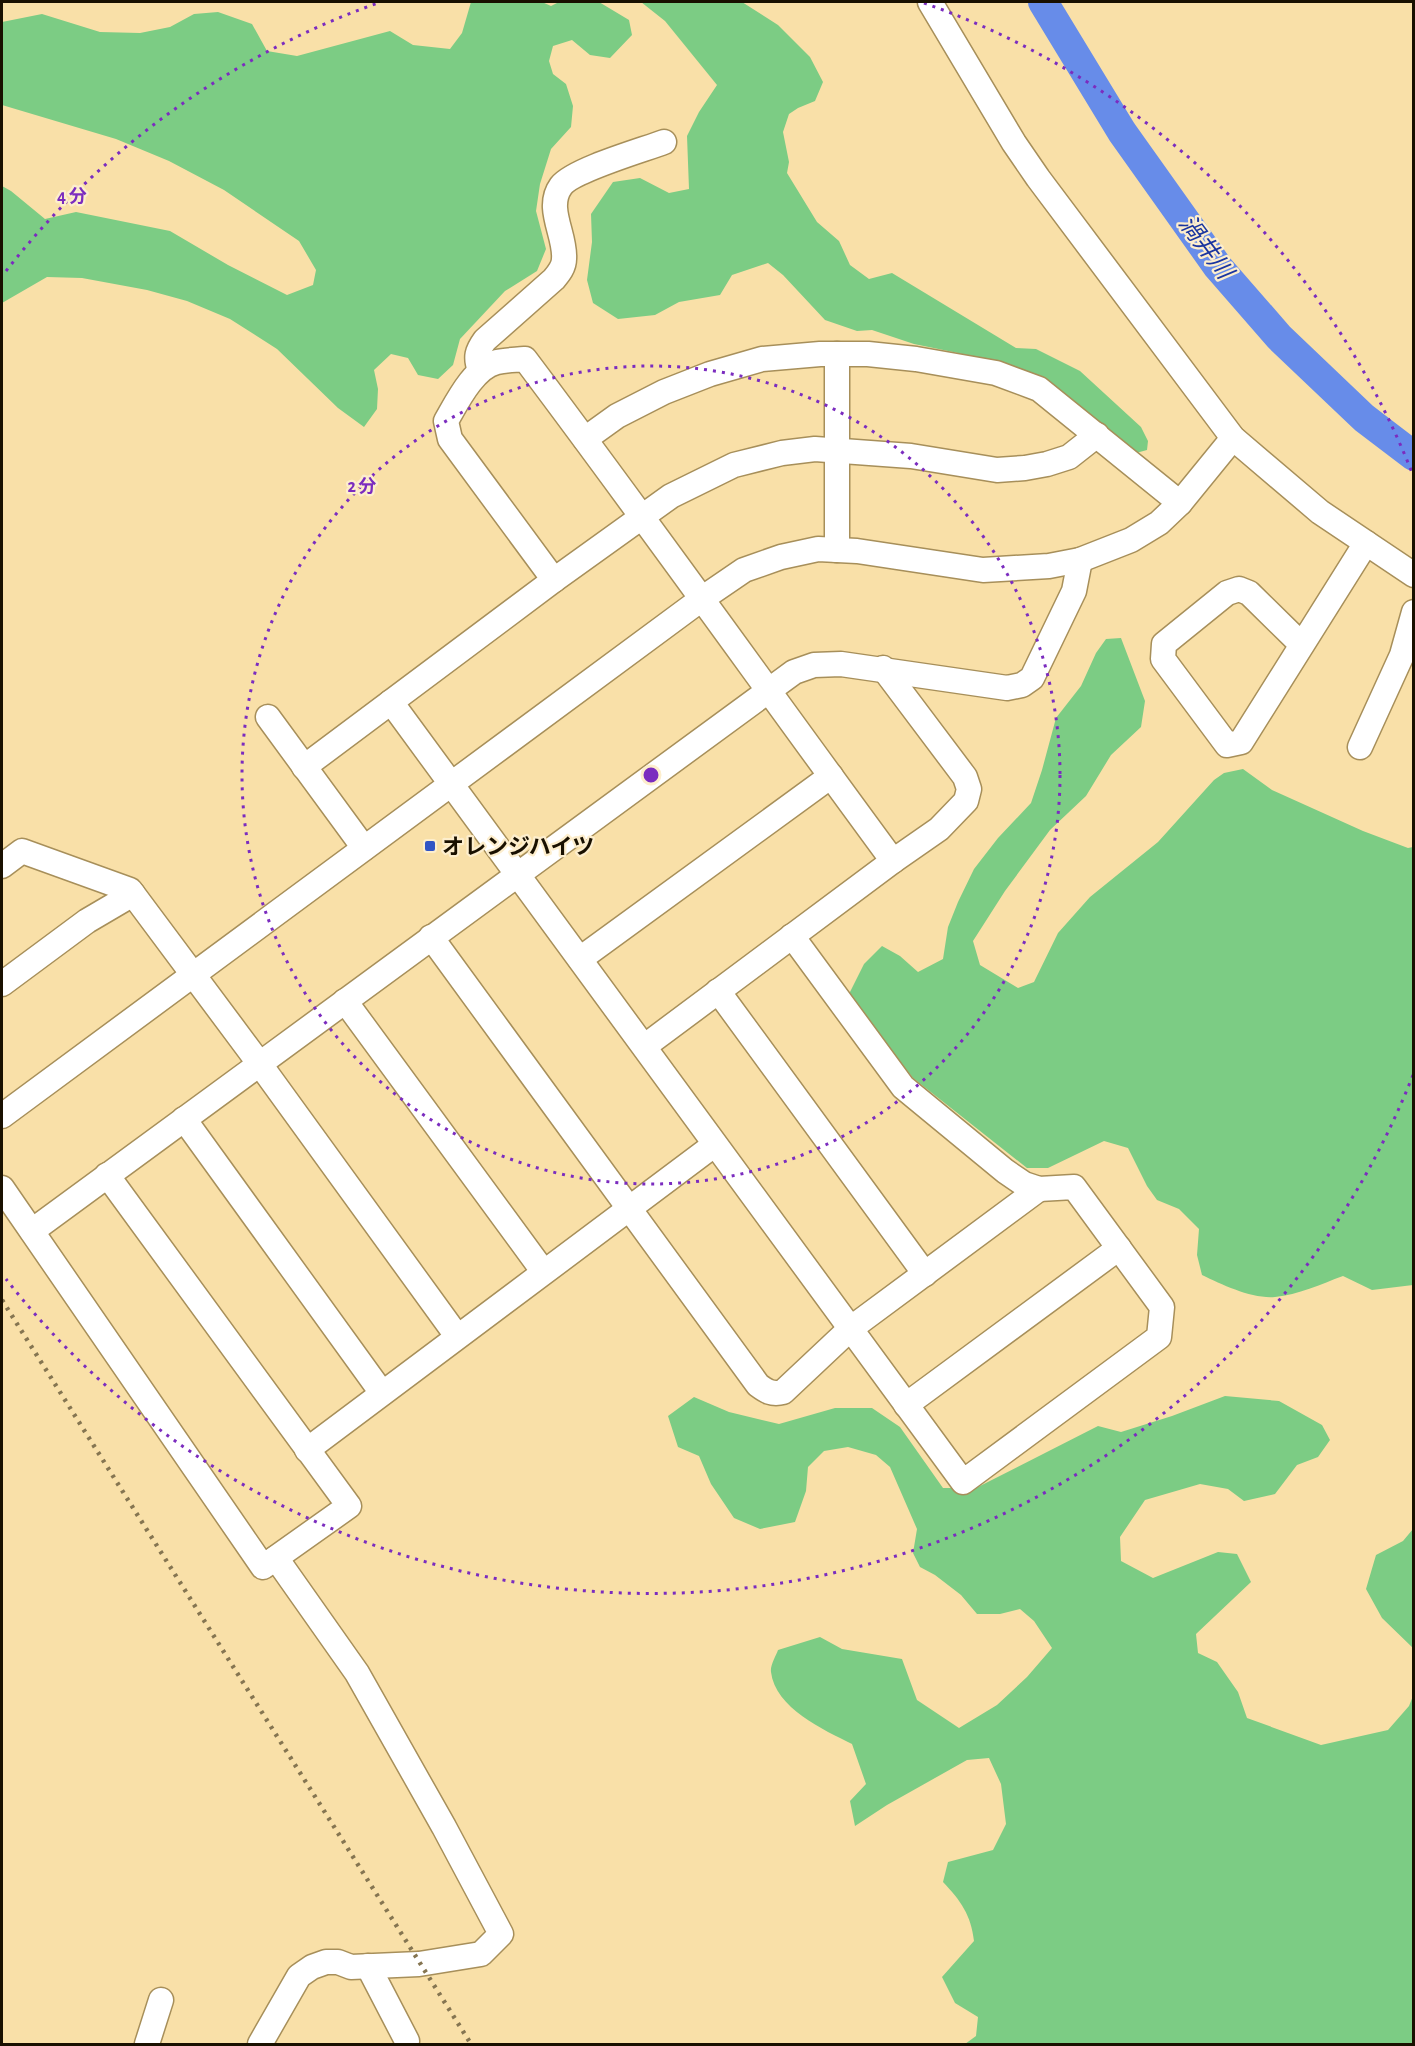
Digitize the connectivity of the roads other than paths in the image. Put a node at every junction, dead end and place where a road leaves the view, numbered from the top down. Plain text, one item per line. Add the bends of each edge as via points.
1 (930, 2) edge
2 (664, 142) dead end
3 (837, 354) junction
4 (480, 370) junction
5 (1097, 435) junction
6 (1233, 438) junction
7 (585, 439) junction
8 (838, 450) junction
9 (1180, 503) junction
10 (642, 516) junction
11 (1365, 543) junction
12 (837, 550) junction
13 (1080, 560) junction
14 (1413, 575) edge
15 (554, 580) junction
16 (703, 598) junction
17 (1413, 612) edge
18 (1302, 645) junction
19 (883, 668) junction
20 (767, 690) junction
21 (391, 702) junction
22 (268, 717) dead end
23 (1360, 747) dead end
24 (304, 767) junction
25 (831, 776) junction
26 (450, 785) junction
27 (364, 848) junction
28 (893, 861) junction
29 (2, 866) edge
30 (516, 874) junction
31 (133, 894) junction
32 (792, 936) junction
33 (431, 937) junction
34 (580, 959) junction
35 (192, 974) junction
36 (2, 984) edge
37 (718, 991) junction
38 (345, 1001) junction
39 (645, 1046) junction
40 (259, 1063) junction
41 (2, 1116) edge
42 (184, 1119) junction
43 (714, 1144) junction
44 (107, 1176) junction
45 (2, 1188) edge
46 (1039, 1189) junction
47 (628, 1208) junction
48 (32, 1231) junction
49 (1119, 1248) junction
50 (543, 1271) junction
51 (925, 1274) junction
52 (850, 1329) junction
53 (457, 1336) junction
54 (382, 1393) junction
55 (906, 1405) junction
56 (307, 1450) junction
57 (276, 1558) junction
58 (368, 1966) junction
59 (161, 2000) dead end
60 (407, 2041) dead end
61 (147, 2044) edge
62 (260, 2044) edge

1 - 6 street via 1038,178
2 - 4 street via 574,176 561,186 556,215 564,258 562,269 485,340 477,350
3 - 5 street via 916,359 996,373 1039,389
3 - 7 street via 762,359 710,374 616,416
3 - 8 street
4 - 7 street via 495,362 525,359
4 - 15 street via 446,421 450,439
5 - 8 street via 1068,457 1047,464 997,470 911,456
5 - 9 street
6 - 9 street
6 - 11 street via 1320,512
7 - 10 street
8 - 10 street via 793,452 734,465 670,496
8 - 12 street
9 - 13 street via 1159,523 1131,540
10 - 15 street
10 - 16 street
11 - 14 street
11 - 18 street
12 - 13 street via 983,570
12 - 16 street via 818,549 744,570
13 - 19 street via 1074,591 1032,678 1022,685 1007,688
15 - 21 street
16 - 20 street
16 - 26 street
17 - 23 street via 1402,655
18 - 18 street via 1241,742 1227,745 1163,659 1164,644 1227,593 1239,589 1250,593
19 - 20 street via 814,665 794,672
19 - 28 street via 965,777 969,789 966,801 939,829
20 - 25 street
20 - 30 street
21 - 24 street
21 - 26 street
22 - 24 street
24 - 27 street
25 - 28 street
25 - 34 street
26 - 27 street
26 - 30 street
27 - 35 street
28 - 32 street
29 - 31 street via 22,851
30 - 33 street
30 - 34 street
31 - 35 street
31 - 36 street via 87,921
32 - 37 street
32 - 46 street via 903,1087 1005,1171
33 - 38 street
33 - 47 street
34 - 39 street
35 - 40 street
35 - 41 street
37 - 39 street
37 - 51 street
38 - 40 street
38 - 50 street
39 - 43 street
40 - 42 street
40 - 53 street
42 - 44 street
42 - 54 street
43 - 47 street
43 - 52 street
44 - 48 street
44 - 56 street
45 - 48 street
46 - 49 street via 1074,1187
46 - 51 street
47 - 50 street
47 - 52 street via 767,1392 783,1392
48 - 57 street via 263,1567
49 - 55 street
49 - 55 street via 1162,1307 1159,1337 963,1482
50 - 53 street
51 - 52 street
52 - 55 street
53 - 54 street
54 - 56 street
56 - 57 street via 349,1506
57 - 58 street via 357,1673 501,1934 482,1954 419,1964
58 - 60 street
58 - 62 street via 326,1962 299,1976
59 - 61 street

